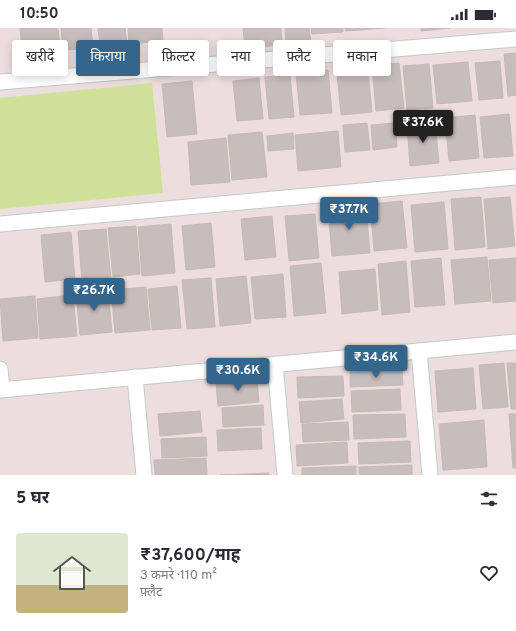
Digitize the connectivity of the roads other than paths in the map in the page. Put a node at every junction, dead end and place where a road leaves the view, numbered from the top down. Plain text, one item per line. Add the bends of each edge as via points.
1 (516, 38) edge
2 (0, 82) edge
3 (516, 177) edge
4 (0, 224) edge
5 (516, 342) edge
6 (419, 351) junction
7 (275, 364) junction
8 (0, 369) edge
9 (135, 377) junction
10 (1, 390) edge
11 (144, 475) edge
12 (286, 475) edge
13 (430, 475) edge

1 - 2 street
3 - 4 street
5 - 6 street
6 - 7 street
6 - 13 street
7 - 9 street
7 - 12 street
8 - 10 street
9 - 10 street
9 - 11 street

